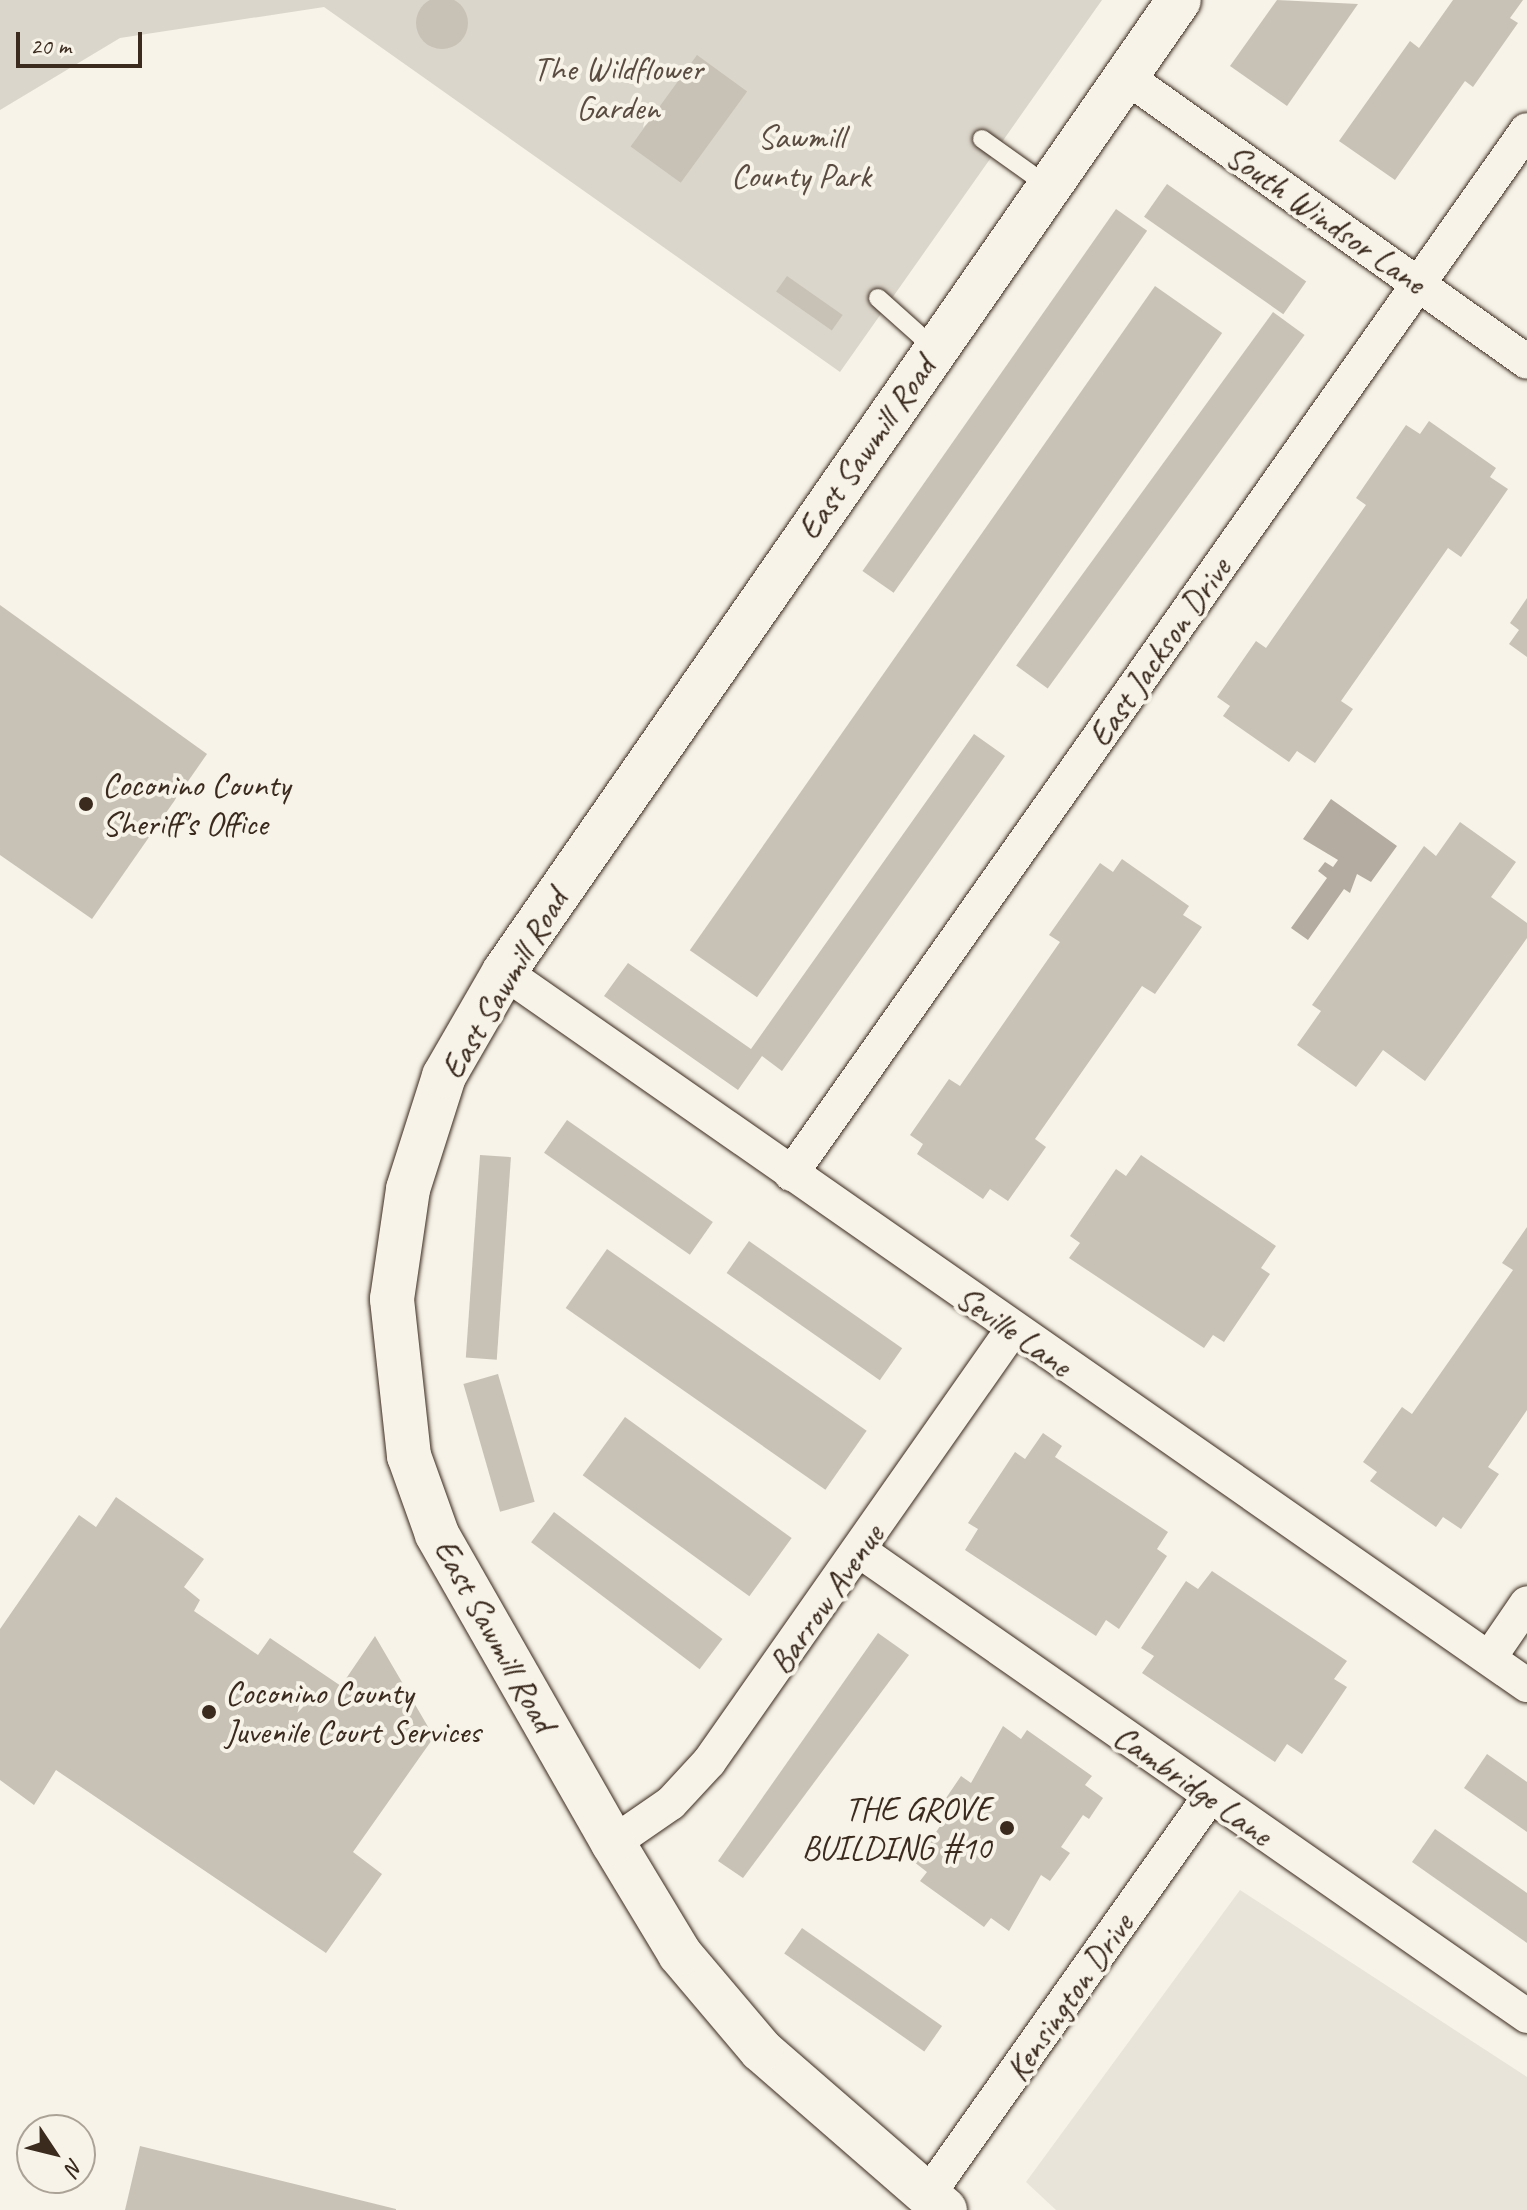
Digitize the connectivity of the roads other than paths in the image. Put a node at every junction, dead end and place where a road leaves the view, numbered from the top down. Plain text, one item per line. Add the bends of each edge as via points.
1 (1179, 0) edge
2 (1125, 76) junction
3 (1527, 130) edge
4 (982, 139) dead end
5 (1048, 186) junction
6 (1418, 284) junction
7 (878, 298) dead end
8 (935, 349) junction
9 (1527, 362) edge
10 (504, 972) junction
11 (791, 1174) junction
12 (1012, 1330) junction
13 (860, 1551) junction
14 (1527, 1603) edge
15 (1490, 1657) junction
16 (1527, 1685) edge
17 (1210, 1797) junction
18 (613, 1843) junction
19 (1527, 2016) edge
20 (930, 2205) edge

1 - 2 street, East Sawmill Road
2 - 5 street, East Sawmill Road
2 - 6 street, South Windsor Lane
3 - 6 street, East Jackson Drive
4 - 5 lane
5 - 8 street, East Sawmill Road
6 - 9 street, South Windsor Lane
6 - 11 street, East Jackson Drive
7 - 8 lane
8 - 10 street, East Sawmill Road
10 - 11 street, Seville Lane
10 - 18 street, East Sawmill Road via 444,1076 408,1189 392,1299 409,1456 437,1534
11 - 12 street, Seville Lane
12 - 13 street, Barrow Avenue
12 - 15 street, Seville Lane
13 - 17 street, Cambridge Lane
13 - 18 street, Barrow Avenue via 709,1762 671,1803
14 - 15 street
15 - 16 street, Seville Lane
17 - 19 street, Cambridge Lane
17 - 20 street, Kensington Drive
18 - 20 street, East Sawmill Road via 680,1954 761,2050

